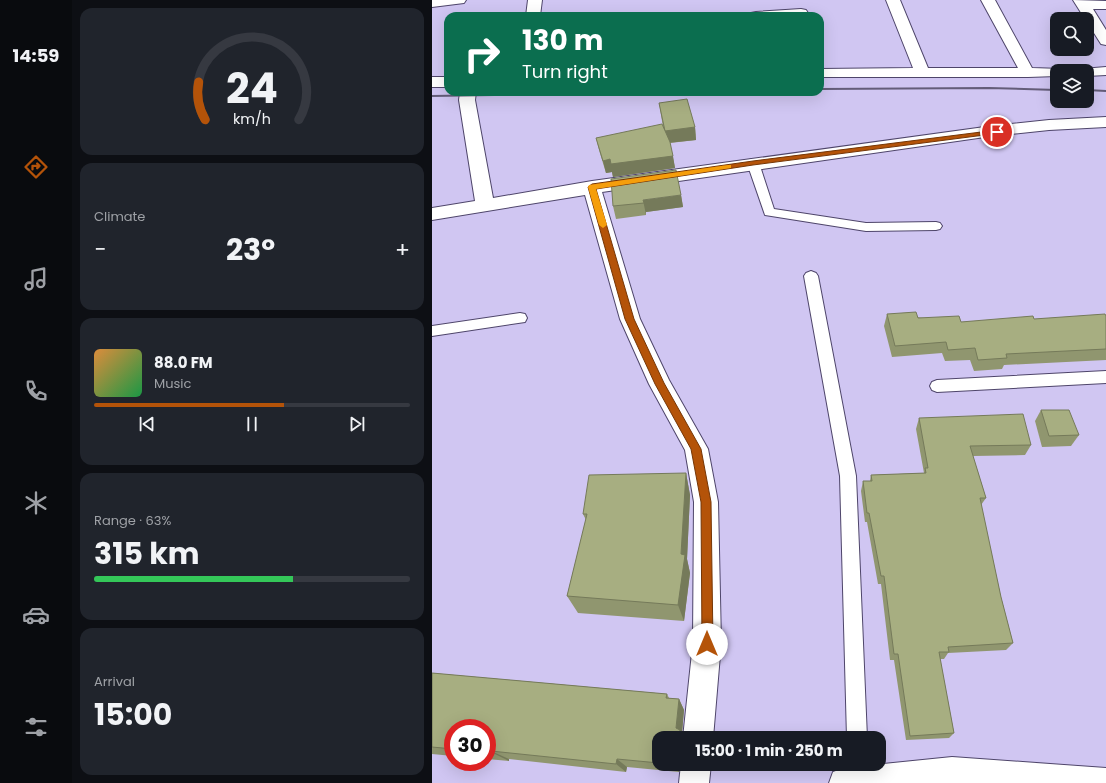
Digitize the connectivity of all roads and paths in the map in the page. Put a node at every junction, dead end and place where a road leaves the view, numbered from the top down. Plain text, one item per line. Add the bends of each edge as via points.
1 (459, 0) edge
2 (535, 0) edge
3 (893, 0) edge
4 (988, 0) edge
5 (1082, 2) edge
6 (432, 3) edge
7 (1106, 5) edge
8 (801, 10) edge
9 (534, 12) edge
10 (786, 12) edge
11 (1106, 40) edge
12 (1050, 72) edge
13 (1094, 72) edge
14 (1106, 72) edge
15 (824, 73) edge
16 (1028, 73) junction
17 (923, 74) junction
18 (432, 82) edge
19 (444, 82) edge
20 (468, 96) edge
21 (1106, 122) edge
22 (753, 163) junction
23 (592, 187) junction
24 (485, 205) junction
25 (432, 214) edge
26 (936, 226) dead end
27 (811, 276) dead end
28 (520, 318) dead end
29 (432, 331) edge
30 (1106, 377) edge
31 (937, 386) dead end
32 (699, 731) edge
33 (857, 731) edge
34 (695, 771) edge
35 (853, 776) edge
36 (953, 778) edge
37 (694, 783) edge
38 (1106, 783) edge

1 - 6 street
2 - 9 street
3 - 17 street
4 - 16 street
5 - 7 street
5 - 11 street
8 - 10 street
12 - 16 street
13 - 14 street
15 - 17 street
16 - 17 street
18 - 19 street
20 - 24 street
21 - 22 street via 1052,125
22 - 23 street
22 - 26 lane via 769,212 866,227
23 - 24 street
23 - 32 street via 630,319 660,384 698,456 706,502 707,636
24 - 25 street
27 - 33 lane via 848,476
28 - 29 lane
30 - 31 lane
34 - 37 street
35 - 36 street
36 - 38 street

